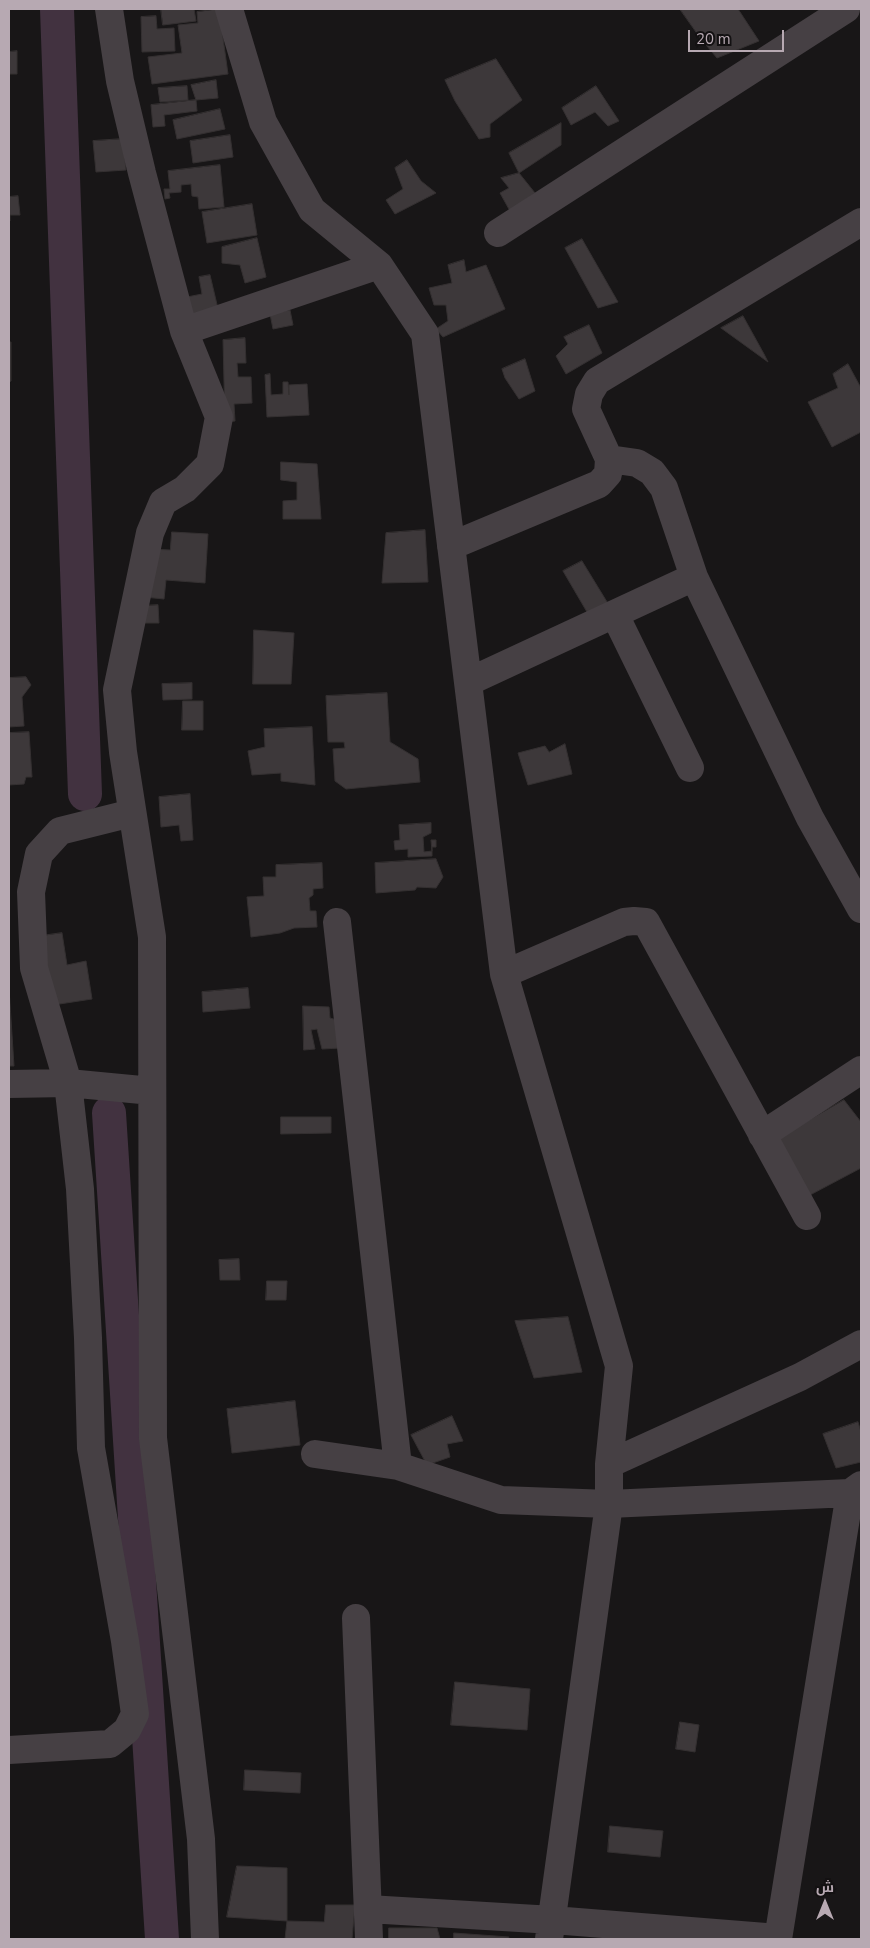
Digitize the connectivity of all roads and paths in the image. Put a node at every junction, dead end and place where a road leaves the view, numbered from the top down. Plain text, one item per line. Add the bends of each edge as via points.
1 (109, 9) edge
2 (229, 9) edge
3 (846, 9) edge
4 (861, 222) edge
5 (498, 233) dead end
6 (379, 265) junction
7 (184, 331) junction
8 (610, 459) junction
9 (451, 546) junction
10 (694, 577) junction
11 (615, 615) junction
12 (468, 682) junction
13 (690, 768) dead end
14 (132, 813) junction
15 (861, 909) edge
16 (337, 922) dead end
17 (504, 974) junction
18 (861, 1070) edge
19 (68, 1083) junction
20 (9, 1084) edge
21 (152, 1091) junction
22 (762, 1135) junction
23 (807, 1216) dead end
24 (861, 1344) edge
25 (315, 1454) dead end
26 (610, 1464) junction
27 (398, 1466) junction
28 (856, 1489) edge
29 (610, 1504) junction
30 (356, 1618) dead end
31 (9, 1750) edge
32 (368, 1909) junction
33 (551, 1930) edge
34 (205, 1939) edge
35 (369, 1939) edge
36 (778, 1939) edge

1 - 7 street via 120,82
2 - 6 street via 263,122 312,210
3 - 5 street
4 - 8 street via 597,381 589,394 586,409
6 - 7 street
6 - 9 street via 425,334
7 - 14 street via 219,417 210,464 185,489 163,502 150,533 117,690
8 - 9 street via 608,474 599,484
8 - 10 street via 637,463 652,472 664,488
9 - 12 street
10 - 11 street
10 - 15 street via 810,818
11 - 12 street
11 - 13 street
12 - 17 street
14 - 19 street via 60,831 39,854 31,892 34,968
14 - 21 street via 152,937
16 - 27 street
17 - 22 street via 624,922 646,922
17 - 26 street via 618,1366
18 - 22 street
19 - 20 street
19 - 21 street
19 - 31 street via 80,1189 91,1448 135,1714 127,1730 110,1744
21 - 34 street via 153,1438 201,1839
22 - 23 street
24 - 26 street via 800,1377
25 - 27 street
26 - 29 street
27 - 29 street via 501,1500
28 - 29 street
28 - 36 street
29 - 33 street
30 - 32 street
32 - 33 street
32 - 35 street
33 - 36 street

